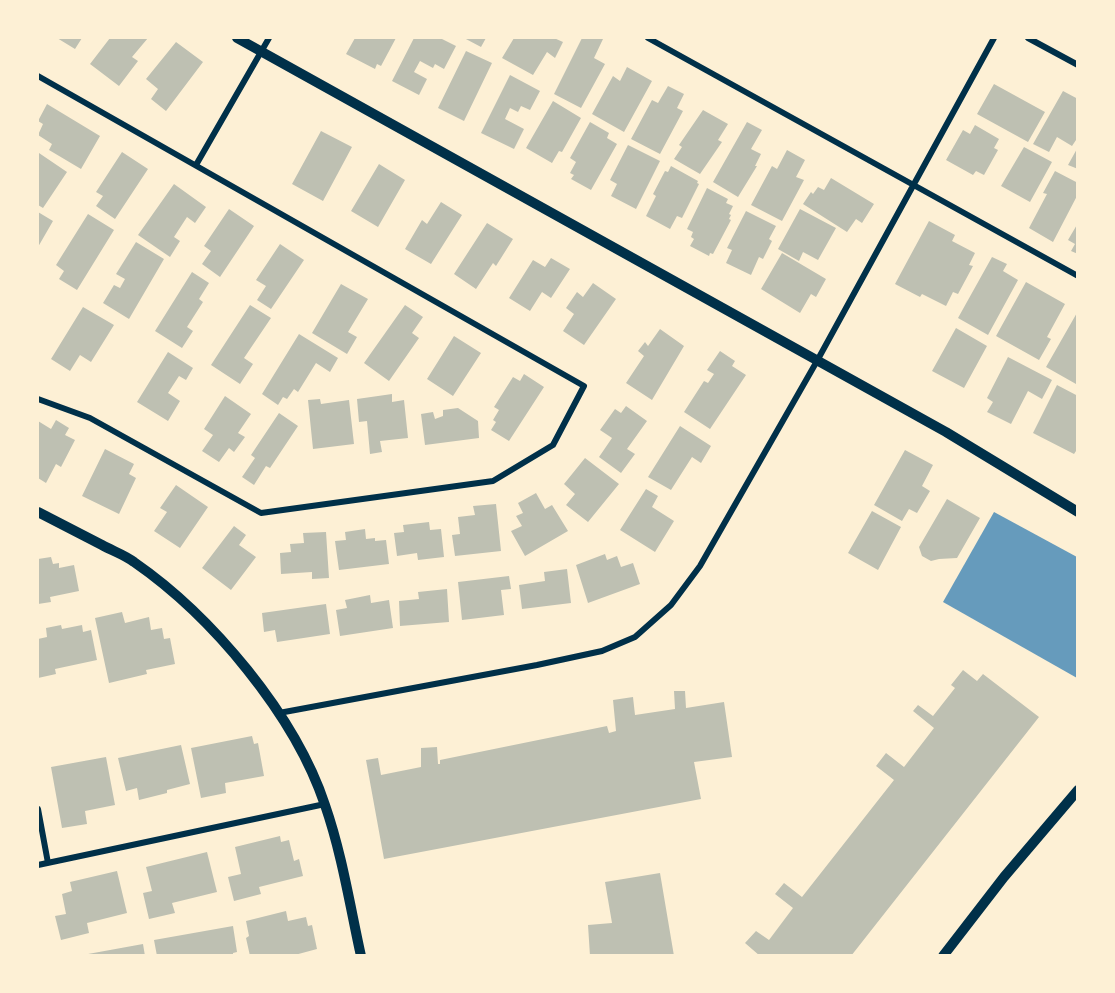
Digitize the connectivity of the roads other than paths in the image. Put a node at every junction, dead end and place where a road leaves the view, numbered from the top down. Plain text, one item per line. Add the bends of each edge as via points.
1 (237, 38) edge
2 (268, 38) edge
3 (648, 38) edge
4 (994, 38) edge
5 (1028, 38) edge
6 (261, 51) junction
7 (1077, 65) edge
8 (38, 76) edge
9 (196, 165) junction
10 (912, 184) junction
11 (1077, 276) edge
12 (817, 361) junction
13 (38, 399) edge
14 (38, 512) edge
15 (1077, 512) edge
16 (279, 713) junction
17 (1077, 790) edge
18 (325, 804) junction
19 (38, 809) edge
20 (48, 863) junction
21 (38, 865) edge
22 (361, 956) edge
23 (943, 956) edge

1 - 6 street
2 - 6 street
3 - 10 street
4 - 10 street
5 - 7 street
6 - 9 street
6 - 12 street
8 - 9 street
9 - 13 street via 584,386 553,446 493,482 261,513 90,418
10 - 11 street
10 - 12 street
12 - 15 street via 946,432
12 - 16 street via 700,566 671,605 635,637 602,651 537,665
14 - 16 street via 133,561 192,609
16 - 18 street
17 - 23 street
18 - 20 street
18 - 22 street
19 - 20 street
20 - 21 street

